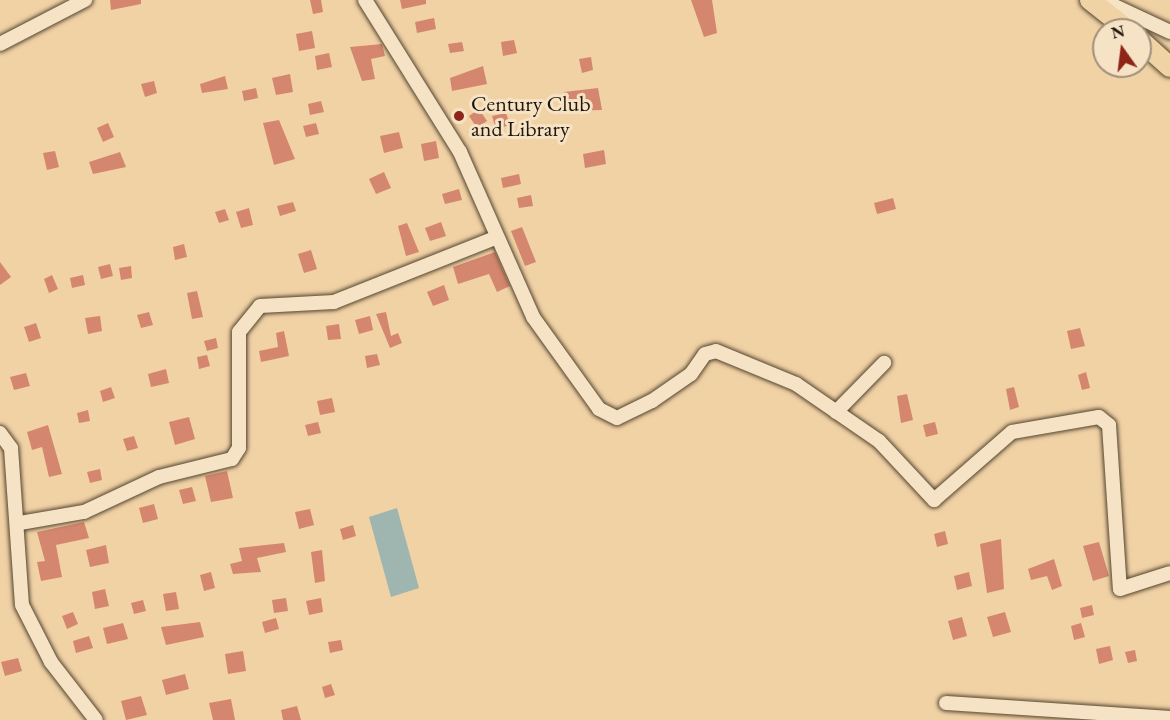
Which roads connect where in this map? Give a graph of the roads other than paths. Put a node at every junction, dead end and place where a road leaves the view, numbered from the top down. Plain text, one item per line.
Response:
1 (85, 0) edge
2 (365, 0) edge
3 (1090, 0) edge
4 (1102, 0) edge
5 (1113, 18) edge
6 (1170, 32) edge
7 (0, 44) edge
8 (1152, 51) edge
9 (1170, 67) edge
10 (495, 238) junction
11 (884, 363) dead end
12 (836, 412) junction
13 (0, 433) edge
14 (20, 524) junction
15 (1170, 573) edge
16 (946, 703) dead end
17 (1170, 718) edge
18 (96, 720) edge

1 - 7 street
2 - 10 street
3 - 5 highway
4 - 6 street
8 - 9 highway
10 - 12 street
10 - 14 street
11 - 12 street
12 - 15 street
13 - 14 street
14 - 18 street
16 - 17 street

